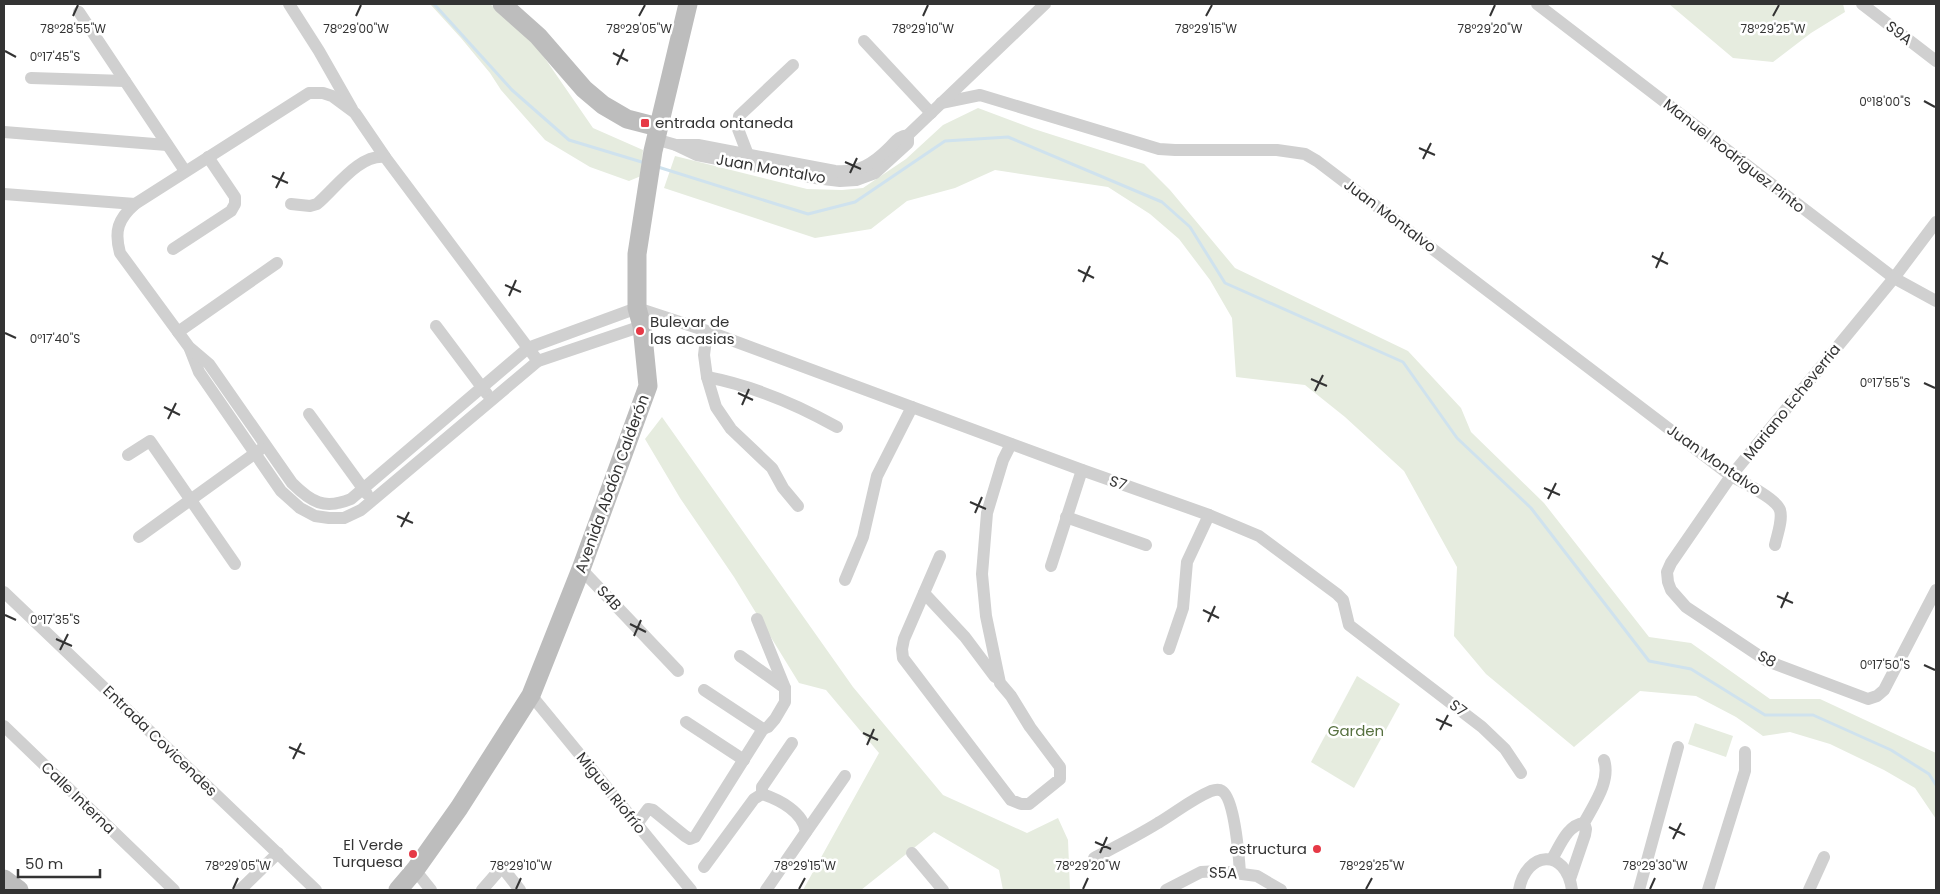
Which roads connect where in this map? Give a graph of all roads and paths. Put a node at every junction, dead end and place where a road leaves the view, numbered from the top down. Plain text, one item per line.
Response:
1 (289, 4) edge
2 (502, 4) edge
3 (688, 4) edge
4 (1045, 4) edge
5 (1537, 4) edge
6 (1862, 4) edge
7 (79, 12) dead end
8 (864, 42) dead end
9 (1936, 61) edge
10 (793, 65) dead end
11 (31, 78) dead end
12 (125, 81) junction
13 (941, 103) junction
14 (354, 112) junction
15 (931, 113) junction
16 (4, 132) edge
17 (908, 135) junction
18 (655, 139) junction
19 (167, 145) junction
20 (676, 145) junction
21 (748, 155) junction
22 (208, 157) junction
23 (385, 157) junction
24 (185, 172) junction
25 (4, 194) edge
26 (134, 204) junction
27 (291, 204) dead end
28 (1936, 222) edge
29 (173, 250) dead end
30 (277, 263) dead end
31 (1894, 278) junction
32 (1936, 301) edge
33 (639, 318) junction
34 (436, 326) dead end
35 (707, 331) junction
36 (178, 332) junction
37 (189, 347) junction
38 (528, 348) junction
39 (538, 361) junction
40 (707, 377) junction
41 (482, 388) junction
42 (492, 400) junction
43 (912, 407) junction
44 (309, 414) dead end
45 (245, 417) junction
46 (234, 423) junction
47 (837, 427) dead end
48 (419, 441) junction
49 (1011, 444) junction
50 (266, 447) junction
51 (430, 452) junction
52 (254, 453) junction
53 (128, 455) dead end
54 (1082, 470) junction
55 (1731, 476) junction
56 (363, 489) junction
57 (190, 500) junction
58 (372, 500) junction
59 (798, 506) dead end
60 (1209, 514) junction
61 (1066, 518) junction
62 (139, 537) dead end
63 (1146, 545) dead end
64 (1775, 545) dead end
65 (940, 556) dead end
66 (235, 564) dead end
67 (1051, 566) dead end
68 (581, 569) junction
69 (845, 580) dead end
70 (1671, 590) joint
71 (1936, 590) edge
72 (4, 592) edge
73 (924, 593) junction
74 (757, 619) dead end
75 (988, 628) junction
76 (965, 637) junction
77 (1169, 649) dead end
78 (740, 656) dead end
79 (678, 671) dead end
80 (1000, 683) junction
81 (785, 688) junction
82 (704, 690) dead end
83 (531, 695) junction
84 (686, 722) dead end
85 (4, 726) edge
86 (763, 729) junction
87 (792, 743) dead end
88 (1678, 747) dead end
89 (1745, 752) dead end
90 (744, 760) junction
91 (1604, 760) dead end
92 (1521, 773) dead end
93 (845, 776) dead end
94 (762, 794) junction
95 (1584, 823) junction
96 (637, 824) junction
97 (806, 832) junction
98 (278, 853) junction
99 (912, 853) dead end
100 (1824, 857) dead end
101 (1094, 858) dead end
102 (1552, 860) junction
103 (704, 867) dead end
104 (415, 870) junction
105 (1240, 873) junction
106 (1571, 885) edge
107 (174, 890) edge
108 (240, 890) edge
109 (316, 890) edge
110 (398, 890) edge
111 (431, 890) edge
112 (482, 890) edge
113 (520, 890) edge
114 (691, 890) edge
115 (766, 890) edge
116 (943, 890) edge
117 (1166, 890) edge
118 (1281, 890) edge
119 (1519, 890) edge
120 (1638, 890) edge
121 (1708, 890) edge
122 (1809, 890) edge

1 - 14 street
2 - 18 street
3 - 18 street, Avenida Abdón Calderón
4 - 13 street
5 - 31 street, Manuel Rodríguez Pinto
6 - 9 street, S9A
7 - 12 street
8 - 15 street
10 - 21 street
11 - 12 street
12 - 19 street
13 - 15 street, Juan Montalvo
13 - 55 street, Juan Montalvo
14 - 22 street
14 - 23 street
15 - 17 street, Juan Montalvo
16 - 19 street
17 - 20 street, Juan Montalvo
17 - 21 street, Juan Montalvo
18 - 20 street, Juan Montalvo
18 - 33 street, Avenida Abdón Calderón
19 - 24 street
20 - 21 street, Juan Montalvo
22 - 24 street
22 - 29 street
23 - 27 street
23 - 38 street
24 - 26 street
25 - 26 street
26 - 36 street
28 - 31 street, Mariano Echeverria
30 - 36 street
31 - 32 street, Manuel Rodríguez Pinto
31 - 55 street, Mariano Echeverria
33 - 35 street, S7
33 - 38 street
33 - 39 street
33 - 68 street, Avenida Abdón Calderón
34 - 41 street
35 - 40 street
35 - 43 street, S7
36 - 37 street
37 - 45 street
37 - 46 street
38 - 39 street
38 - 41 street
39 - 42 street
40 - 47 street
40 - 59 street
41 - 42 street
41 - 48 street
42 - 51 street
43 - 49 street, S7
43 - 69 street
44 - 56 street
45 - 46 street
45 - 50 street
46 - 52 street
48 - 51 street
48 - 56 street
49 - 54 street, S7
49 - 75 street
50 - 52 street
50 - 56 street
51 - 58 street
52 - 57 street
52 - 58 street
53 - 57 street
54 - 60 street, S7
54 - 61 street
55 - 64 street, Juan Montalvo
55 - 70 street, Mariano Echeverria
56 - 58 street
57 - 62 street
57 - 66 street
60 - 77 street
60 - 92 street, S7
61 - 63 street
61 - 67 street
65 - 73 street
68 - 79 street, S4B
68 - 83 street, Avenida Abdón Calderón
70 - 71 street, S8
72 - 98 street, Entrada Covicendes
73 - 76 street
73 - 80 street
74 - 81 street
75 - 76 street
75 - 80 street
76 - 80 street
78 - 81 street
81 - 86 street
82 - 86 street
83 - 96 street, Miguel Riofrío
83 - 104 street, Avenida Abdón Calderón
84 - 90 street
85 - 107 street, Calle Interna
86 - 90 street
87 - 94 street
88 - 120 street
89 - 121 street
90 - 96 street
91 - 95 street
93 - 97 street
94 - 97 street
94 - 103 street
95 - 102 street
95 - 106 street
96 - 114 street, Miguel Riofrío
97 - 115 street
98 - 108 street
98 - 109 street, Entrada Covicendes
99 - 116 street
100 - 122 street
101 - 105 street
102 - 106 street
102 - 119 street
104 - 110 street, Avenida Abdón Calderón
104 - 111 street
105 - 117 street, S5A
105 - 118 street, S5A
112 - 113 street

